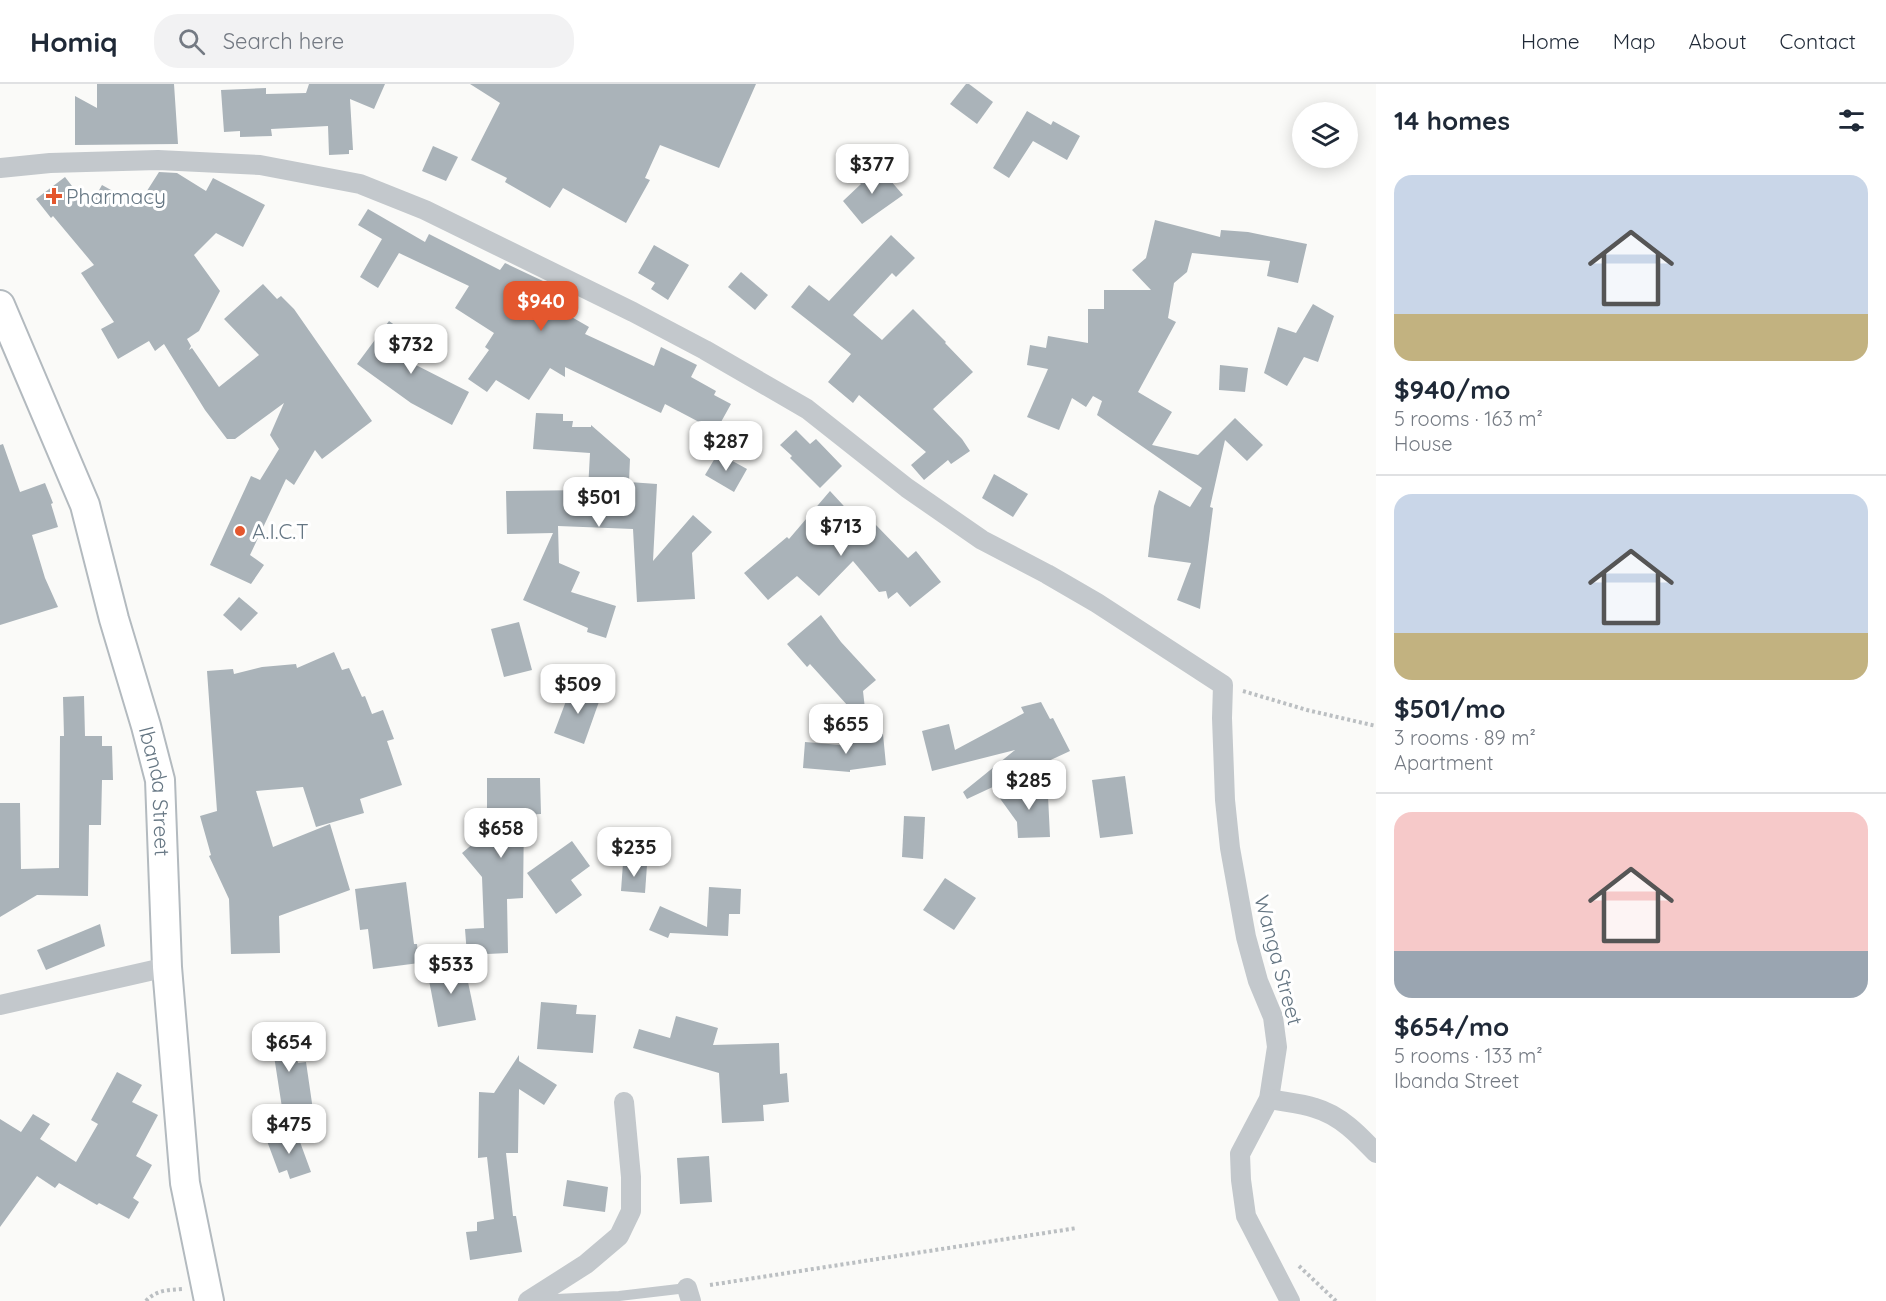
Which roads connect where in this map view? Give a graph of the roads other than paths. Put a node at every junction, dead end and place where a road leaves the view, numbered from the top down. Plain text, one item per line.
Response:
1 (0, 168) edge
2 (0, 305) edge
3 (167, 967) junction
4 (0, 1005) edge
5 (1269, 1099) junction
6 (624, 1102) dead end
7 (1376, 1153) edge
8 (689, 1294) edge
9 (208, 1295) edge
10 (528, 1301) edge
11 (1290, 1301) edge

1 - 5 street, Wanga Street
2 - 3 street, Ibanda Street
3 - 4 street
3 - 9 street, Ibanda Street
5 - 7 street
5 - 11 street, Wanga Street
6 - 10 street
8 - 10 lane

